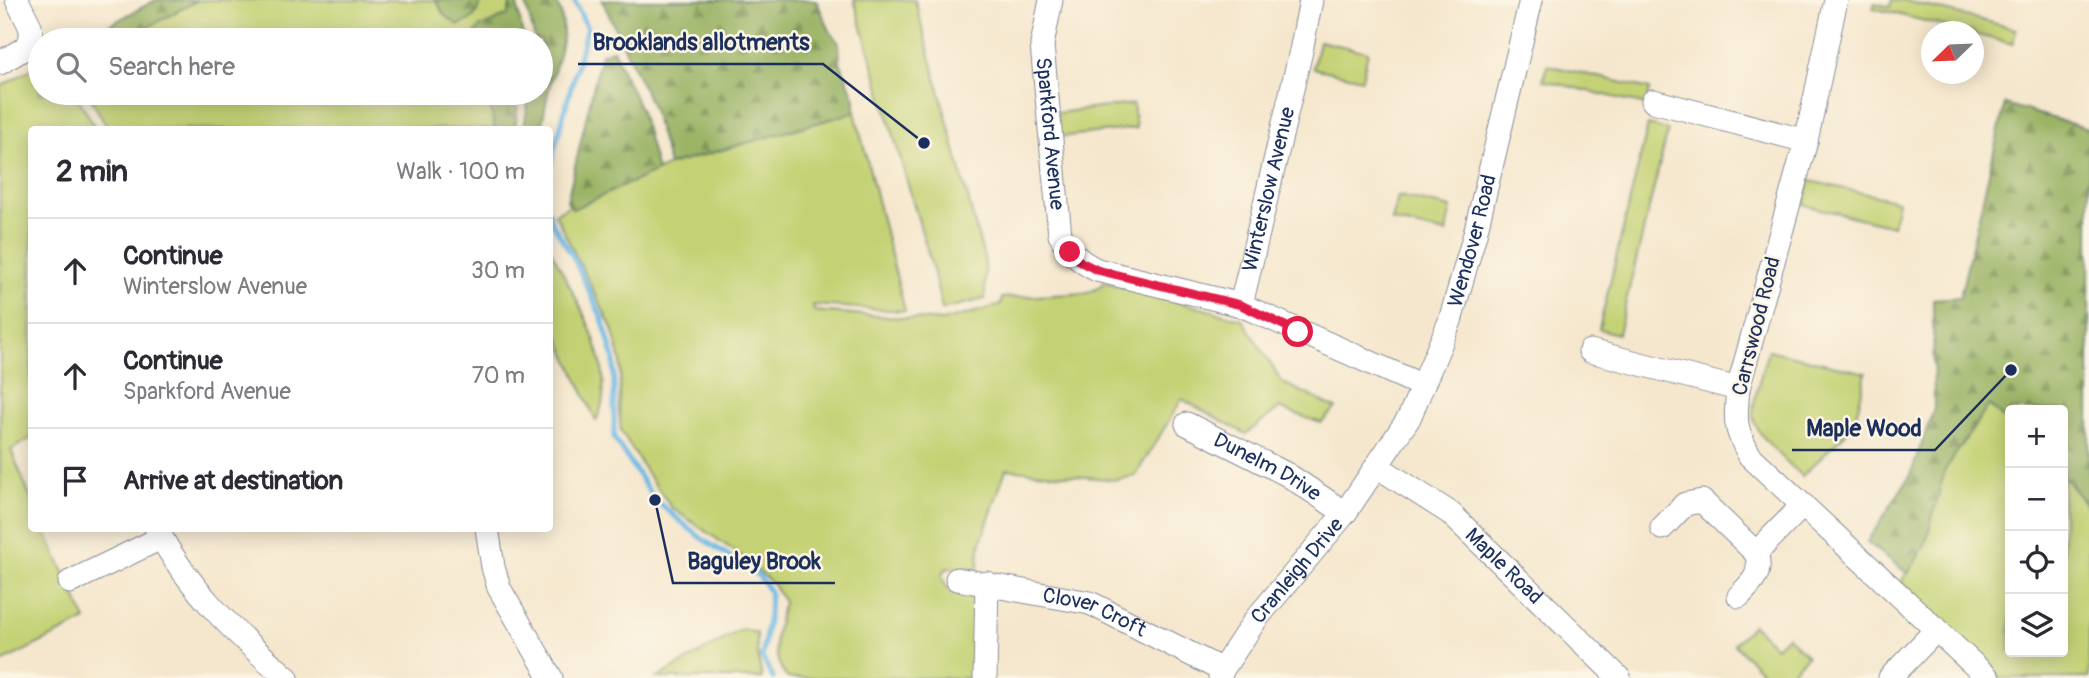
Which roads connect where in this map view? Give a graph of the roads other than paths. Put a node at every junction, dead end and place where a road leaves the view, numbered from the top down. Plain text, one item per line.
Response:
1 (17, 0) edge
2 (1051, 0) edge
3 (1311, 0) edge
4 (1531, 0) edge
5 (1836, 0) edge
6 (30, 28) edge
7 (28, 45) edge
8 (0, 63) edge
9 (1653, 101) dead end
10 (1806, 141) junction
11 (1241, 305) junction
12 (1590, 351) dead end
13 (1423, 386) junction
14 (1738, 389) junction
15 (1187, 424) dead end
16 (1378, 467) junction
17 (1803, 505) junction
18 (1345, 513) junction
19 (1662, 528) dead end
20 (488, 532) edge
21 (159, 533) edge
22 (1756, 553) junction
23 (957, 579) dead end
24 (70, 582) dead end
25 (987, 583) junction
26 (1739, 596) dead end
27 (1937, 629) junction
28 (1221, 674) edge
29 (287, 678) edge
30 (551, 678) edge
31 (985, 678) edge
32 (1619, 678) edge
33 (1891, 678) edge
34 (1988, 678) edge

1 - 6 street
2 - 11 street, Sparkford Avenue
3 - 11 street, Winterslow Avenue
4 - 13 street, Wendover Road
5 - 10 street, Carrswood Road
7 - 8 street
9 - 10 street
10 - 14 street, Carrswood Road
11 - 13 street
12 - 14 street
13 - 16 street, Wendover Road
14 - 17 street, Carrswood Road
15 - 18 street, Dunelm Drive
16 - 18 street, Cranleigh Drive
16 - 32 street, Maple Road
17 - 22 street
17 - 27 street, Carrswood Road
18 - 28 street, Cranleigh Drive
19 - 22 street
20 - 30 street
21 - 24 street
21 - 29 street
22 - 26 street
23 - 25 street, Clover Croft
25 - 28 street, Clover Croft
25 - 31 street
27 - 33 street
27 - 34 street, Carrswood Road

